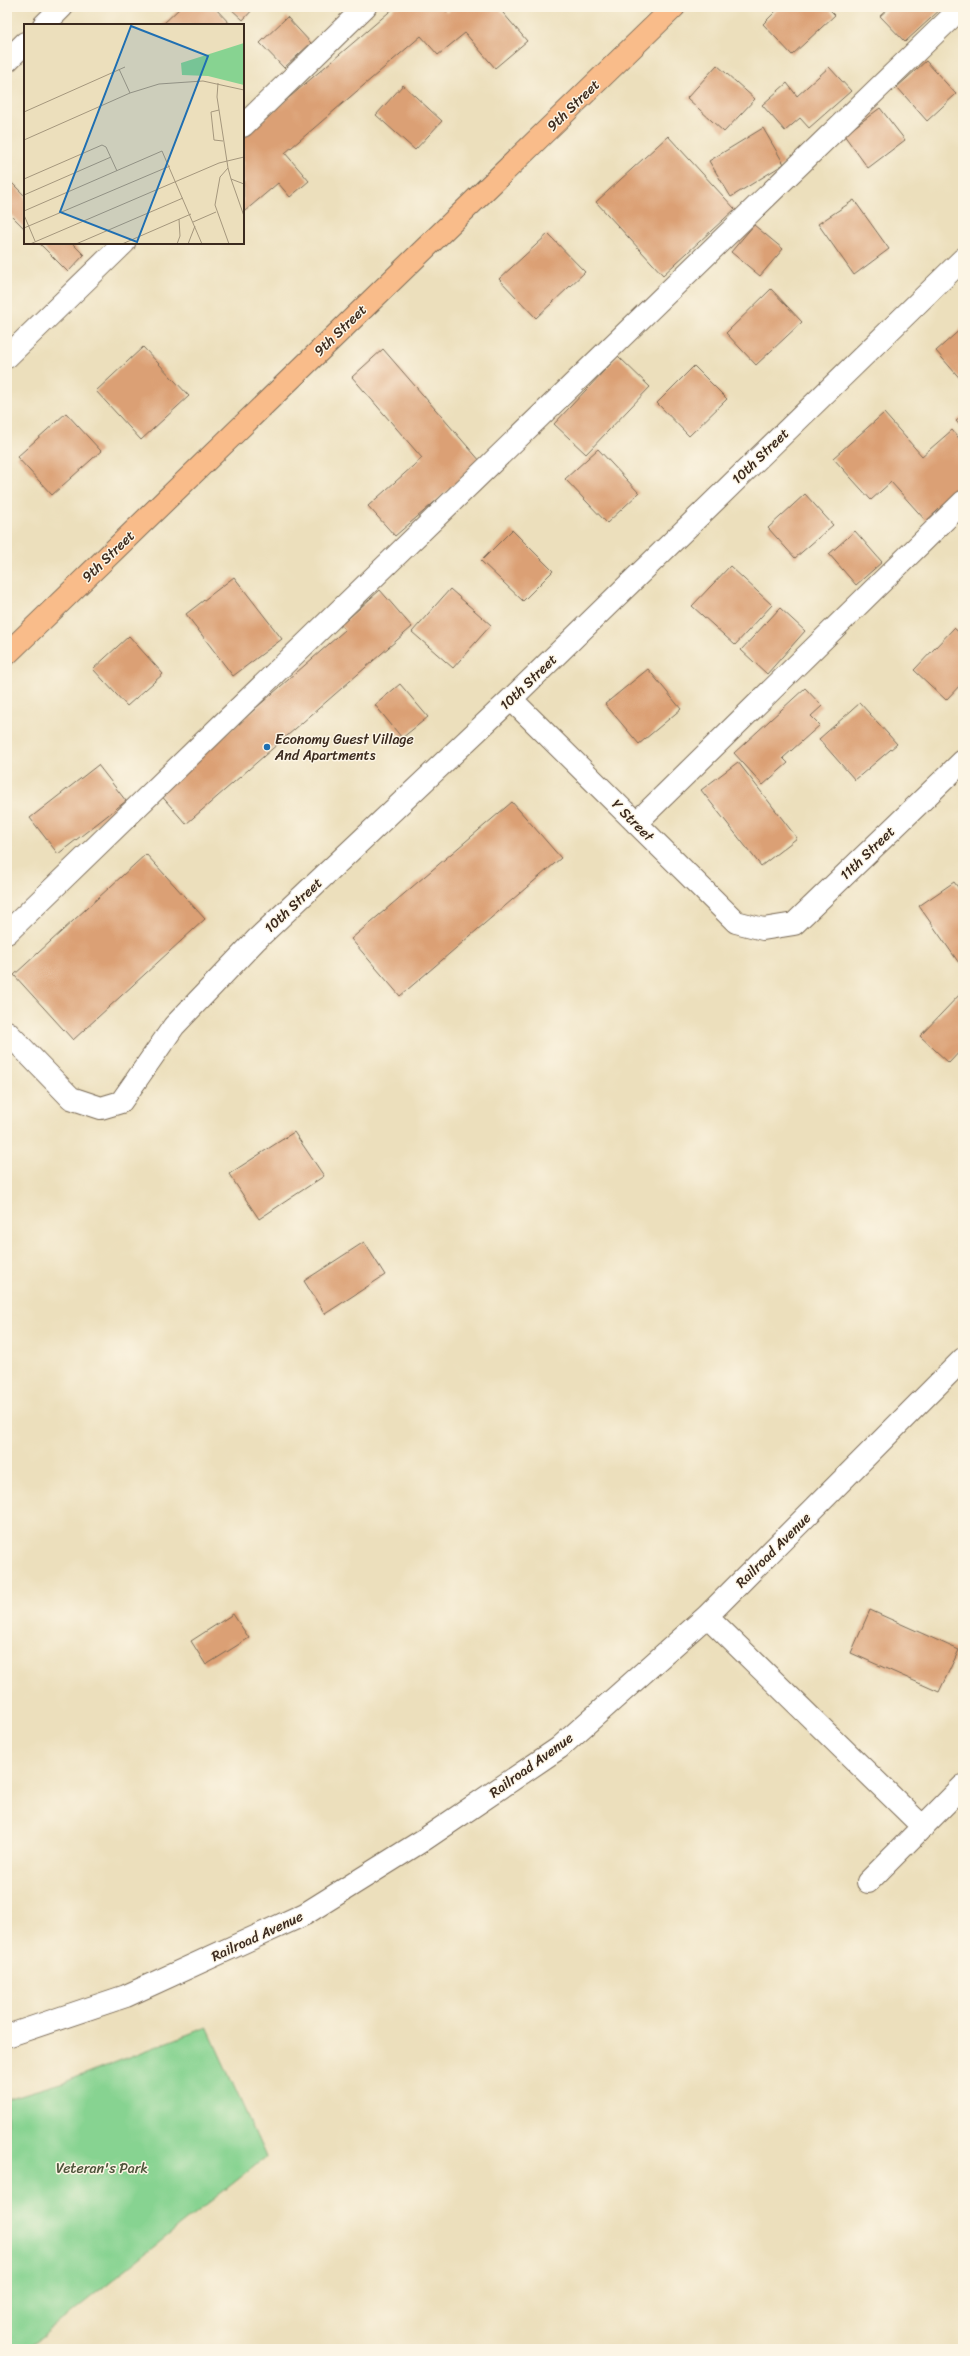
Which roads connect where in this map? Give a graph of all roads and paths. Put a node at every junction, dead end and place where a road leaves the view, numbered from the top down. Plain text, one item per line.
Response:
1 (62, 7) edge
2 (365, 7) edge
3 (674, 7) edge
4 (962, 7) edge
5 (45, 24) edge
6 (24, 44) edge
7 (7, 61) edge
8 (244, 125) edge
9 (123, 244) edge
10 (963, 258) edge
11 (7, 357) edge
12 (963, 502) edge
13 (7, 654) edge
14 (511, 699) junction
15 (963, 761) edge
16 (636, 823) junction
17 (763, 929) joint
18 (7, 933) edge
19 (7, 1032) edge
20 (963, 1359) edge
21 (707, 1616) junction
22 (963, 1786) edge
23 (923, 1827) junction
24 (868, 1882) dead end
25 (7, 2036) edge

1 - 5 street
2 - 8 street
3 - 13 main road, 9th Street
4 - 18 street
6 - 7 street
9 - 11 street
10 - 14 street, 10th Street
12 - 16 street
14 - 16 street, Y Street
14 - 19 street, 10th Street
15 - 17 street, 11th Street
16 - 17 street, Y Street
20 - 21 street, Railroad Avenue
21 - 23 street
21 - 25 street, Railroad Avenue
22 - 23 street
23 - 24 street

